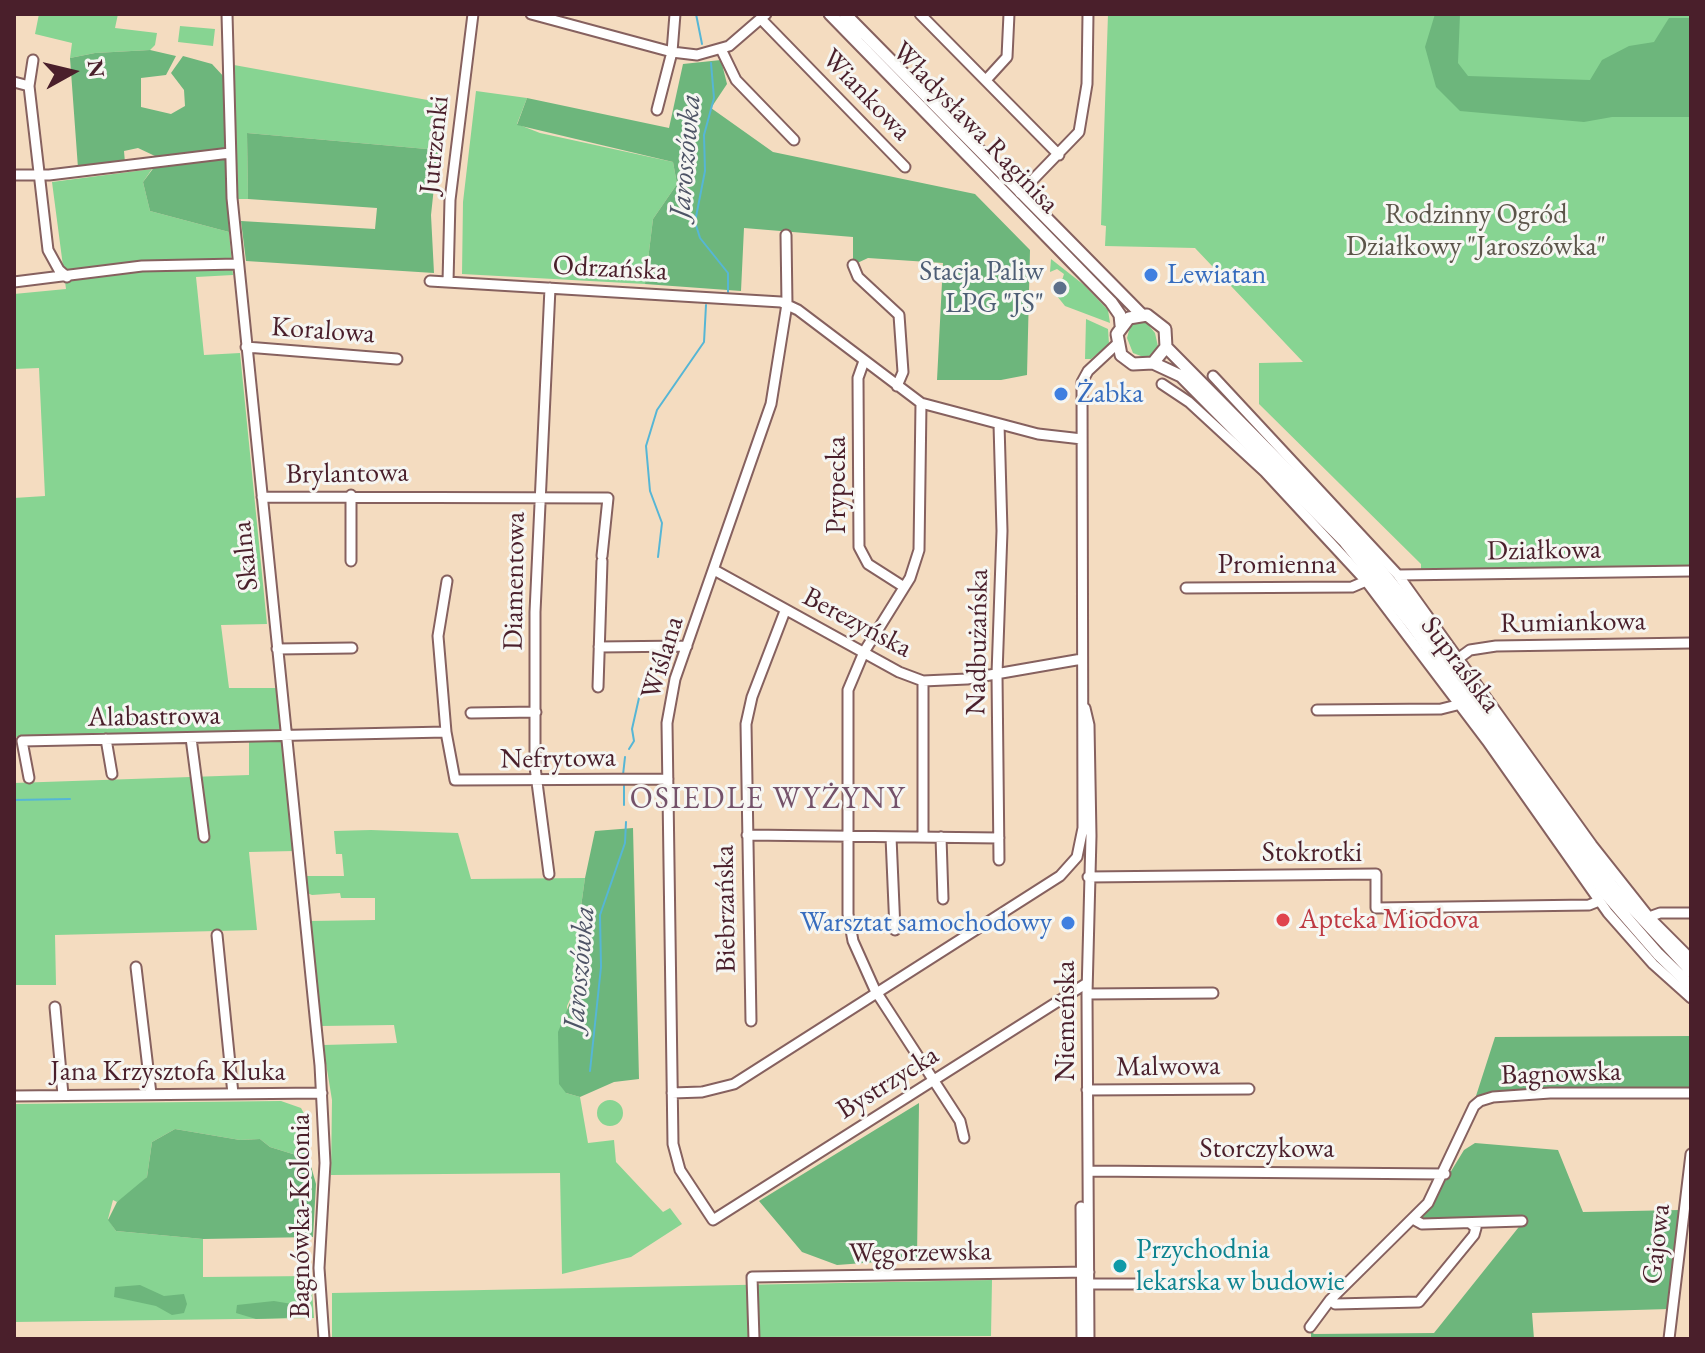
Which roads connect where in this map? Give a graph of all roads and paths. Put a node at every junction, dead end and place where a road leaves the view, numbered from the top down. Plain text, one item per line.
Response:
1 (227, 14) edge
2 (473, 14) edge
3 (531, 14) edge
4 (675, 14) edge
5 (830, 14) edge
6 (845, 14) edge
7 (920, 14) edge
8 (1009, 14) edge
9 (1088, 14) edge
10 (764, 17) edge
11 (721, 49) junction
12 (672, 52) junction
13 (33, 60) dead end
14 (986, 80) junction
15 (14, 82) edge
16 (29, 86) junction
17 (657, 110) dead end
18 (794, 140) dead end
19 (230, 153) junction
20 (1059, 155) junction
21 (905, 167) dead end
22 (40, 173) junction
23 (14, 175) edge
24 (1020, 193) junction
25 (786, 235) dead end
26 (238, 264) junction
27 (853, 265) dead end
28 (67, 277) junction
29 (430, 281) dead end
30 (14, 282) edge
31 (448, 282) junction
32 (550, 288) junction
33 (787, 304) junction
34 (1142, 315) junction
35 (1121, 325) junction
36 (1117, 344) junction
37 (246, 347) junction
38 (1166, 347) junction
39 (397, 359) dead end
40 (1125, 359) junction
41 (864, 361) junction
42 (1153, 363) junction
43 (1090, 370) junction
44 (1213, 376) dead end
45 (1162, 384) dead end
46 (897, 386) junction
47 (921, 403) junction
48 (999, 424) junction
49 (1082, 439) junction
50 (351, 495) junction
51 (538, 495) junction
52 (262, 497) junction
53 (351, 561) dead end
54 (716, 571) junction
55 (1691, 571) edge
56 (1398, 575) junction
57 (447, 581) dead end
58 (1366, 581) junction
59 (904, 587) junction
60 (1186, 588) dead end
61 (785, 611) junction
62 (1691, 643) edge
63 (687, 646) junction
64 (599, 647) junction
65 (352, 648) dead end
66 (277, 649) junction
67 (864, 652) junction
68 (1459, 658) junction
69 (1082, 659) junction
70 (997, 674) junction
71 (923, 681) junction
72 (598, 687) dead end
73 (1457, 705) junction
74 (1082, 708) junction
75 (1317, 710) dead end
76 (536, 712) junction
77 (471, 713) dead end
78 (446, 732) junction
79 (191, 738) junction
80 (285, 738) junction
81 (106, 739) junction
82 (112, 774) dead end
83 (29, 778) dead end
84 (668, 779) junction
85 (537, 781) junction
86 (747, 835) junction
87 (847, 836) junction
88 (204, 837) dead end
89 (891, 837) junction
90 (923, 837) junction
91 (941, 837) junction
92 (999, 838) junction
93 (999, 860) dead end
94 (549, 874) dead end
95 (1088, 877) junction
96 (943, 899) dead end
97 (1599, 901) junction
98 (1691, 913) edge
99 (1649, 917) junction
100 (895, 930) dead end
101 (217, 935) dead end
102 (1691, 959) edge
103 (136, 967) dead end
104 (1691, 971) edge
105 (1087, 983) junction
106 (1691, 986) edge
107 (1213, 993) dead end
108 (877, 994) junction
109 (1087, 994) junction
110 (1691, 998) edge
111 (55, 1007) dead end
112 (751, 1021) dead end
113 (932, 1081) junction
114 (1249, 1089) dead end
115 (1087, 1090) junction
116 (322, 1093) junction
117 (672, 1093) junction
118 (1691, 1093) edge
119 (151, 1094) junction
120 (233, 1094) junction
121 (63, 1095) junction
122 (14, 1096) edge
123 (964, 1138) dead end
124 (1691, 1154) edge
125 (1088, 1171) junction
126 (1445, 1174) junction
127 (1689, 1180) edge
128 (1081, 1207) dead end
129 (1413, 1219) junction
130 (713, 1220) joint
131 (1522, 1221) dead end
132 (1470, 1223) junction
133 (1686, 1234) edge
134 (1085, 1272) junction
135 (1089, 1284) junction
136 (1195, 1284) dead end
137 (1330, 1300) junction
138 (1310, 1327) dead end
139 (324, 1339) edge
140 (754, 1339) edge
141 (1082, 1339) edge
142 (1089, 1339) edge
143 (1669, 1339) edge

1 - 19 street, Skalna
2 - 31 street, Jutrzenki
3 - 12 street
4 - 12 street
5 - 35 main road, Władysława Raginisa
6 - 24 main road, Władysława Raginisa
7 - 14 street
8 - 14 street
9 - 20 street
10 - 11 street
10 - 21 street, Wiankowa
11 - 12 street
11 - 18 street
12 - 17 street
13 - 16 street
14 - 20 street
15 - 16 street
16 - 22 street
19 - 22 street
19 - 26 street, Skalna
20 - 24 street
22 - 23 street
22 - 28 street
24 - 34 main road, Władysława Raginisa
25 - 33 street
26 - 28 street
26 - 37 street, Skalna
27 - 46 street
28 - 30 street
29 - 31 street, Odrzańska
31 - 32 street, Odrzańska
32 - 33 street, Odrzańska
32 - 51 street, Diamentowa
33 - 41 street
33 - 54 street, Wiślana
34 - 35 main road
34 - 38 main road
35 - 36 main road
36 - 40 main road
36 - 43 street
37 - 39 street, Koralowa
37 - 52 street, Skalna
38 - 42 main road
38 - 104 main road
40 - 42 main road
40 - 43 street
41 - 46 street
41 - 59 street, Prypecka
42 - 106 main road
43 - 49 street, Niemeńska
44 - 56 street, Supraślska
45 - 58 street, Supraślska
46 - 47 street
47 - 48 street
47 - 59 street
48 - 49 street
48 - 70 street, Nadbużańska
49 - 69 street, Niemeńska
50 - 51 street, Brylantowa
50 - 52 street, Brylantowa
50 - 53 street
51 - 64 street, Brylantowa
51 - 76 street, Diamentowa
52 - 66 street, Skalna
54 - 61 street, Berezyńska
54 - 63 street, Wiślana
55 - 56 street, Działkowa
56 - 68 street, Supraślska
57 - 78 street
58 - 60 street, Promienna
58 - 73 street, Supraślska
59 - 67 street
61 - 67 street, Berezyńska
61 - 86 street, Biebrzańska
62 - 68 street, Rumiankowa
63 - 64 street
63 - 84 street, Wiślana
64 - 72 street
65 - 66 street
66 - 80 street, Skalna
67 - 71 street, Berezyńska
67 - 87 street
68 - 99 street, Supraślska
69 - 70 street, Berezyńska
69 - 74 street, Niemeńska
70 - 71 street, Berezyńska
70 - 92 street, Nadbużańska
71 - 90 street
73 - 75 street
73 - 97 street, Supraślska
74 - 95 street, Niemeńska
74 - 108 street, Niemeńska
76 - 77 street
76 - 85 street, Diamentowa
78 - 80 street, Alabastrowa
78 - 85 street, Nefrytowa
79 - 80 street, Alabastrowa
79 - 81 street, Alabastrowa
79 - 88 street
80 - 116 street, Skalna
81 - 82 street
81 - 83 street, Alabastrowa
84 - 85 street, Nefrytowa
84 - 117 street, Wiślana
85 - 94 street, Diamentowa
86 - 87 street
86 - 112 street, Biebrzańska
87 - 89 street
87 - 108 street
89 - 90 street
89 - 100 street
90 - 91 street
91 - 92 street
91 - 96 street
92 - 93 street, Nadbużańska
95 - 97 street, Stokrotki
95 - 105 street, Niemeńska
97 - 110 street, Supraślska
98 - 99 street
99 - 102 street, Supraślska
101 - 120 street
103 - 119 street
105 - 109 street, Niemeńska
105 - 113 street, Bystrzycka
107 - 109 street
108 - 113 street
108 - 117 street, Niemeńska
109 - 115 street, Niemeńska
111 - 121 street
113 - 123 street
113 - 130 street, Bystrzycka
114 - 115 street, Malwowa
115 - 125 street, Niemeńska
116 - 120 street, Jana Krzysztofa Kluka
116 - 139 street, Bagnówka-Kolonia
117 - 130 street, Wiślana
118 - 126 street, Bagnowska
119 - 120 street, Jana Krzysztofa Kluka
119 - 121 street, Jana Krzysztofa Kluka
121 - 122 street, Jana Krzysztofa Kluka
124 - 127 street, Gajowa
125 - 126 street, Storczykowa
125 - 134 street, Niemeńska
126 - 129 street, Bagnowska
127 - 133 street, Gajowa
128 - 134 street
129 - 132 street
129 - 137 street, Bagnowska
131 - 132 street
132 - 137 street
133 - 143 street, Gajowa
134 - 135 street, Niemeńska
134 - 140 street, Węgorzewska
134 - 141 street
135 - 136 street
135 - 142 street, Niemeńska
137 - 138 street, Bagnowska

